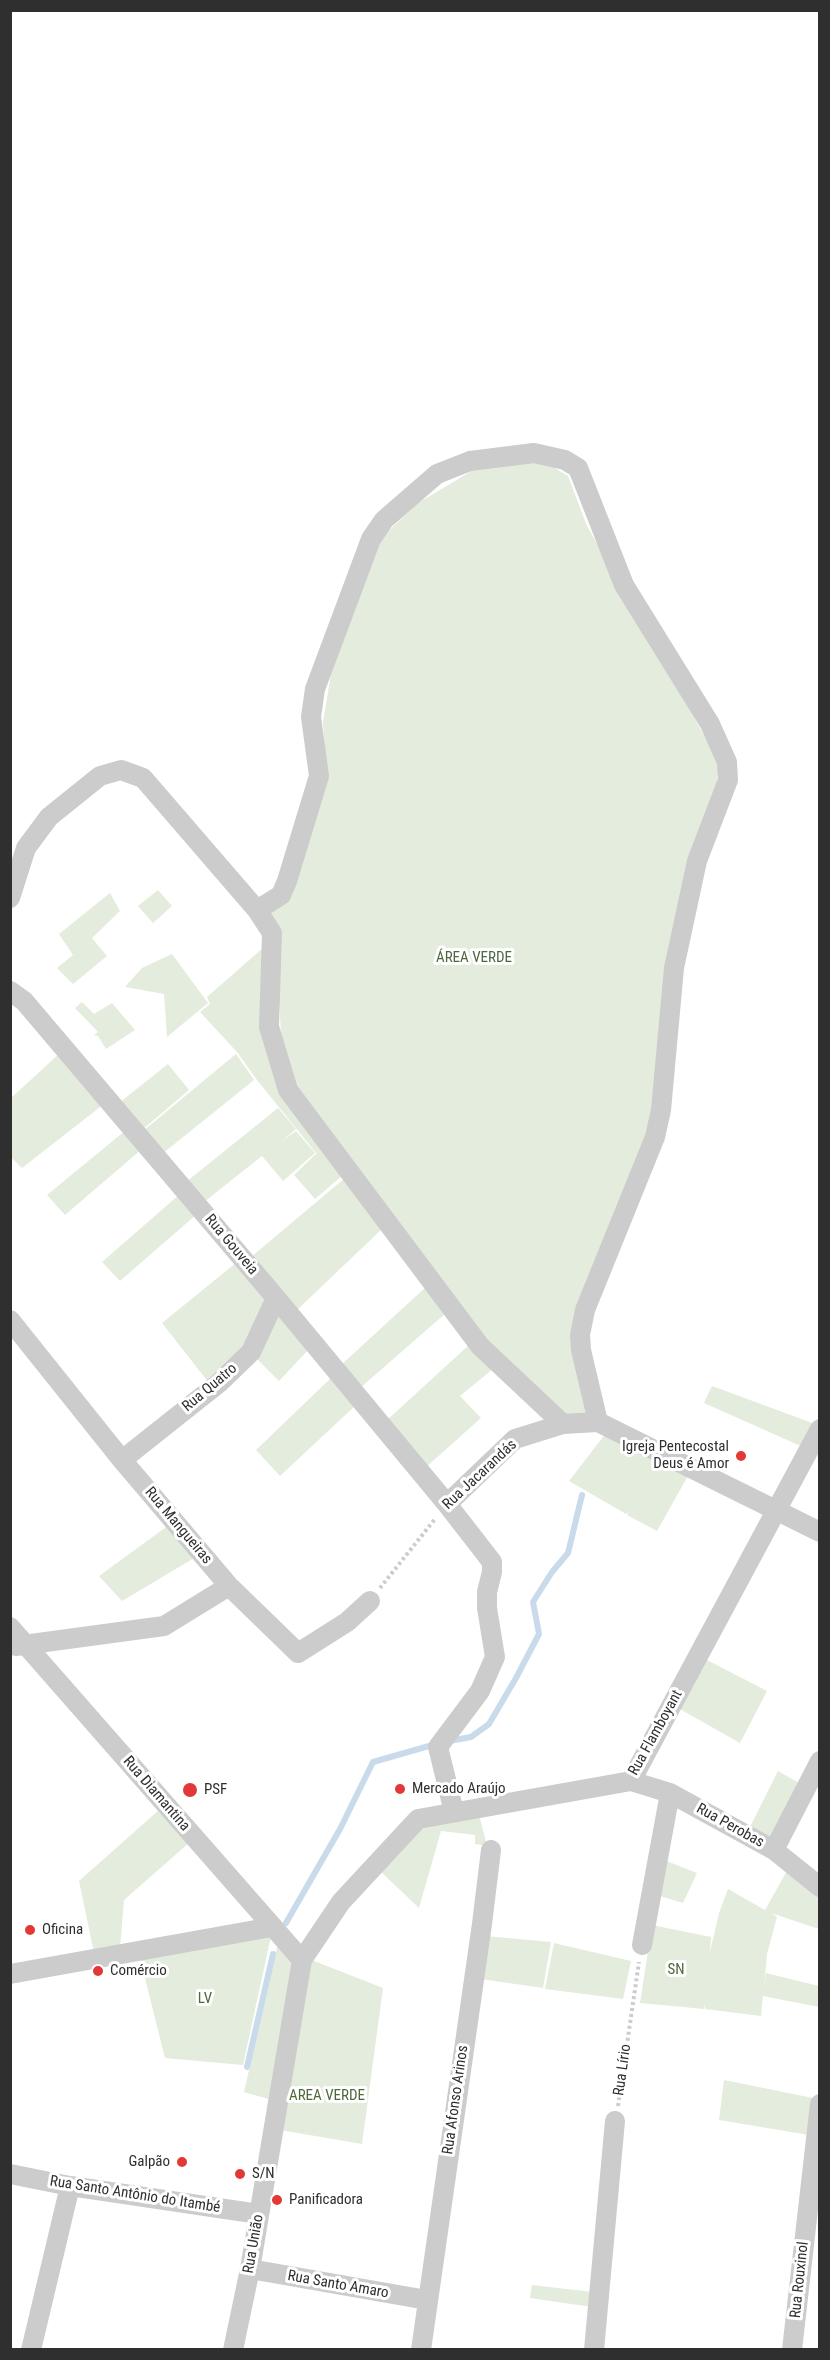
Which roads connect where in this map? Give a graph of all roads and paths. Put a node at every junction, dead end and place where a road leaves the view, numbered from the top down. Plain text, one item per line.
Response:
1 (10, 898) edge
2 (257, 910) junction
3 (10, 991) edge
4 (276, 1298) junction
5 (10, 1320) edge
6 (598, 1422) junction
7 (563, 1424) junction
8 (819, 1429) edge
9 (122, 1460) junction
10 (447, 1504) junction
11 (776, 1510) junction
12 (819, 1532) edge
13 (229, 1586) junction
14 (370, 1601) joint
15 (10, 1627) edge
16 (18, 1646) edge
17 (819, 1761) edge
18 (631, 1781) junction
19 (670, 1793) junction
20 (454, 1812) junction
21 (491, 1850) dead end
22 (774, 1850) junction
23 (819, 1887) edge
24 (272, 1928) junction
25 (642, 1945) joint
26 (302, 1960) junction
27 (11, 1974) edge
28 (819, 2104) edge
29 (615, 2121) joint
30 (817, 2161) edge
31 (10, 2174) edge
32 (70, 2186) junction
33 (259, 2214) junction
34 (250, 2269) junction
35 (427, 2300) junction
36 (31, 2349) edge
37 (232, 2349) edge
38 (421, 2349) edge
39 (594, 2349) edge
40 (792, 2349) edge

1 - 2 street
2 - 6 street
2 - 7 street
3 - 4 street, Rua Gouveia
4 - 9 street, Rua Quatro
4 - 10 street, Rua Gouveia
5 - 9 street, Rua Mangueiras
6 - 7 street, Rua Jacarandás
6 - 11 street, Rua Jacarandás
7 - 10 street, Rua Jacarandás
8 - 11 street, Rua Flamboyant
9 - 13 street, Rua Mangueiras
10 - 14 path, Rua Jacarandás
10 - 20 street, Rua Gouveia
11 - 12 street, Rua Jacarandás
11 - 18 street, Rua Flamboyant
13 - 14 street, Rua Mangueiras
13 - 16 street
15 - 16 street, Rua Diamantina
16 - 24 street, Rua Diamantina
17 - 22 street
18 - 19 street, Rua Perobas
18 - 20 street, Rua Flamboyant
19 - 22 street, Rua Perobas
19 - 25 street
20 - 26 street, Rua Flamboyant
21 - 35 street, Rua Afonso Arinos
22 - 23 street, Rua Perobas
24 - 26 street, Rua Diamantina
24 - 27 street
25 - 29 path, Rua Lírio
26 - 33 street, Rua União
28 - 30 street, Rua Rouxinol
29 - 39 street
30 - 40 street, Rua Rouxinol
31 - 32 street, Rua Santo Antônio do Itambé
32 - 33 street, Rua Santo Antônio do Itambé
32 - 36 street
33 - 34 street, Rua União
34 - 35 street, Rua Santo Amaro
34 - 37 street, Rua União
35 - 38 street, Rua Afonso Arinos

